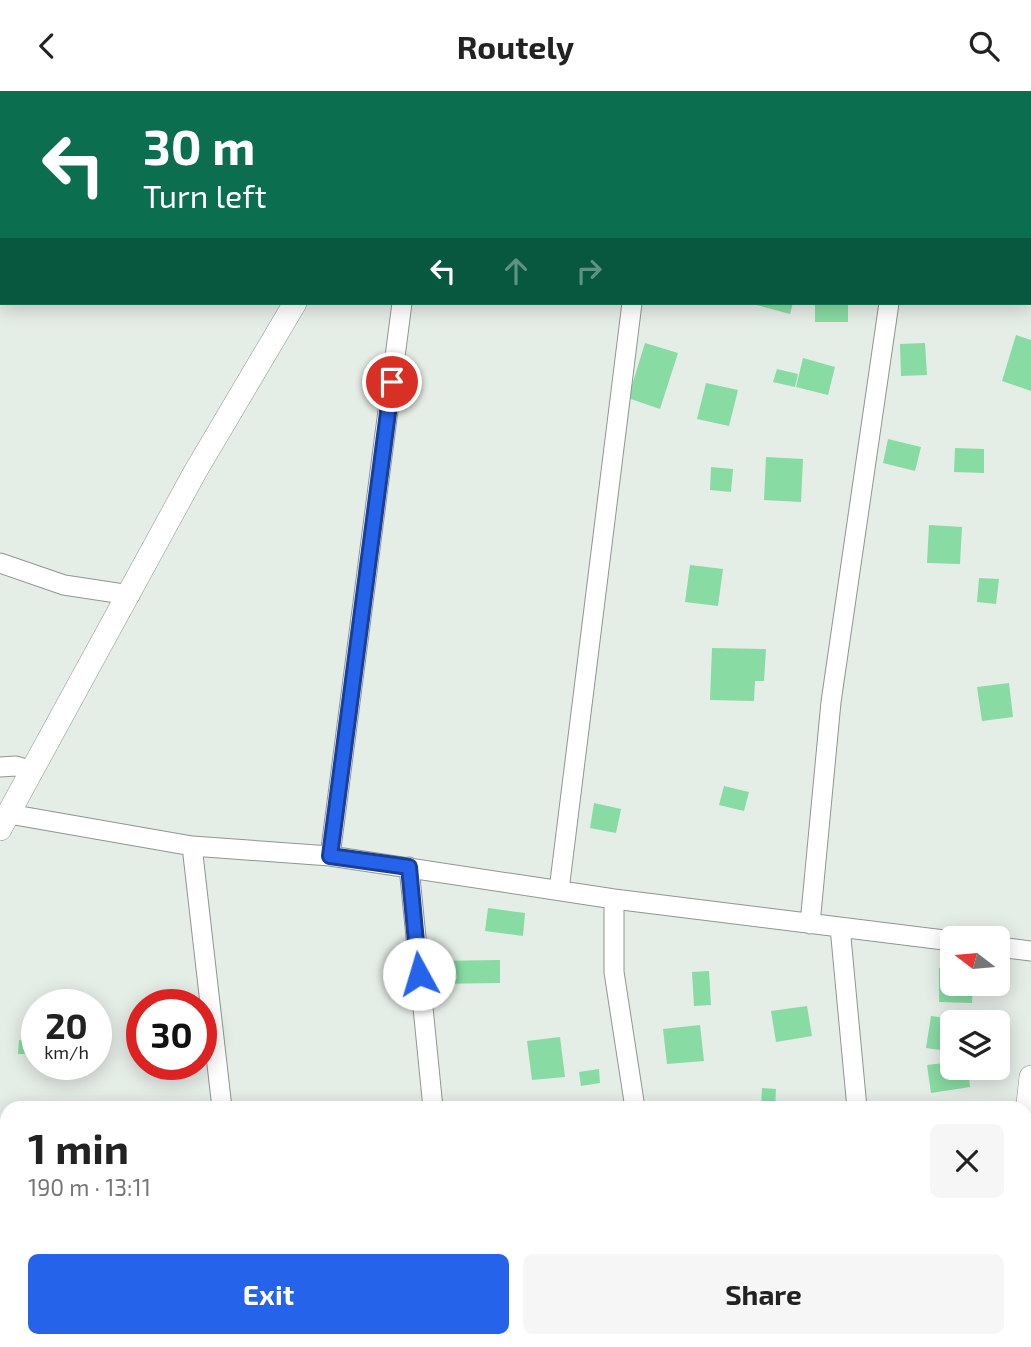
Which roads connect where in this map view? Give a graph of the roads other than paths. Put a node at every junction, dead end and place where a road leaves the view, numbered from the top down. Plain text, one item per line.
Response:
1 (294, 305) edge
2 (402, 305) edge
3 (632, 305) edge
4 (889, 305) edge
5 (0, 563) edge
6 (130, 595) junction
7 (0, 767) edge
8 (33, 771) junction
9 (5, 822) edge
10 (192, 846) junction
11 (330, 856) junction
12 (409, 867) junction
13 (559, 890) junction
14 (614, 899) junction
15 (810, 924) junction
16 (840, 927) junction
17 (940, 940) edge
18 (1010, 948) edge
19 (1031, 951) edge
20 (1031, 1077) edge
21 (221, 1101) edge
22 (432, 1101) edge
23 (634, 1101) edge
24 (857, 1101) edge
25 (1028, 1101) edge

1 - 6 street
2 - 11 street
3 - 13 street
4 - 15 street
5 - 6 street
6 - 8 street
7 - 8 street
8 - 9 street
9 - 10 street
10 - 11 street
10 - 21 street
11 - 12 street
12 - 13 street
12 - 22 street
13 - 14 street
14 - 15 street
14 - 23 street
15 - 16 street
16 - 17 street
16 - 24 street
18 - 19 street
20 - 25 street

